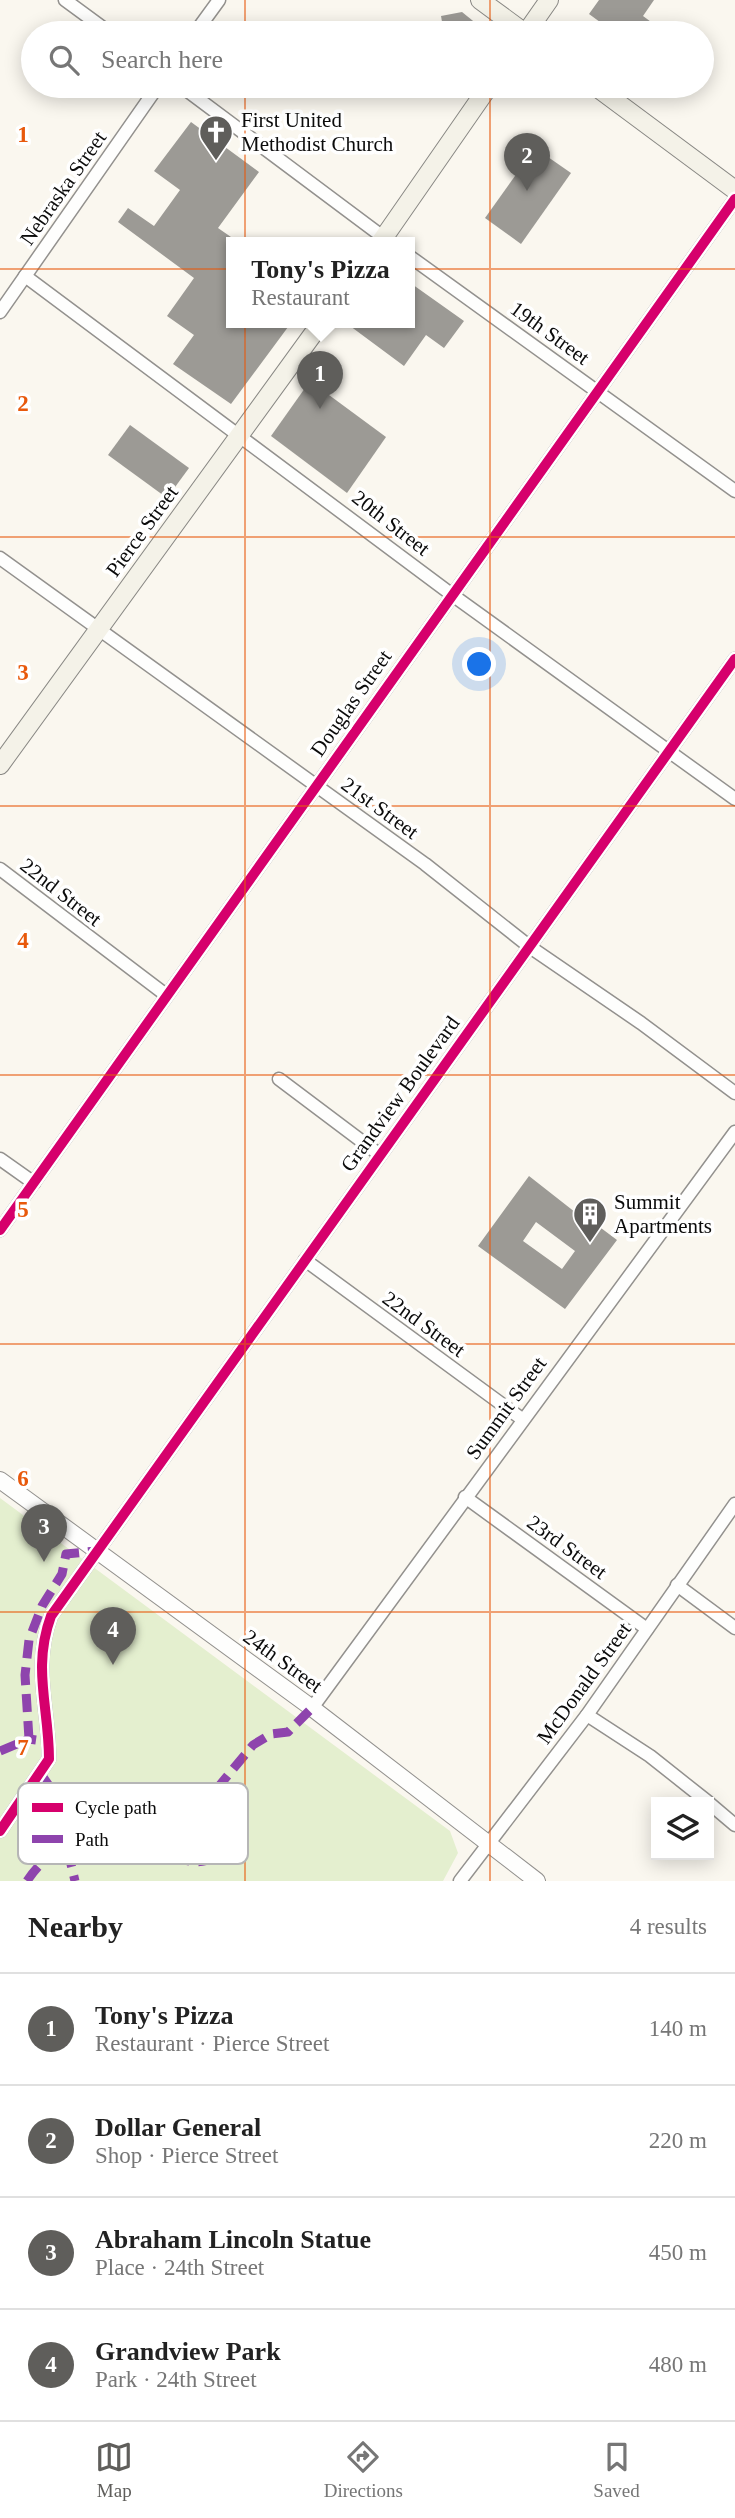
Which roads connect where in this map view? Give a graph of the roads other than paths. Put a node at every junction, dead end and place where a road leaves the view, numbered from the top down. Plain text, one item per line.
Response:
1 (65, 0) edge
2 (219, 0) edge
3 (480, 0) edge
4 (549, 0) edge
5 (94, 21) edge
6 (204, 21) edge
7 (509, 21) edge
8 (534, 21) edge
9 (150, 98) edge
10 (197, 98) edge
11 (481, 98) edge
12 (610, 98) edge
13 (735, 190) edge
14 (735, 198) edge
15 (380, 237) edge
16 (388, 237) edge
17 (415, 260) edge
18 (25, 276) junction
19 (0, 312) edge
20 (317, 328) edge
21 (598, 393) junction
22 (240, 435) junction
23 (735, 491) edge
24 (0, 558) edge
25 (451, 594) junction
26 (97, 631) junction
27 (735, 659) edge
28 (670, 750) junction
29 (0, 765) edge
30 (316, 786) junction
31 (735, 799) edge
32 (0, 869) edge
33 (530, 947) junction
34 (166, 995) junction
35 (279, 1079) dead end
36 (735, 1093) edge
37 (735, 1132) edge
38 (380, 1155) junction
39 (0, 1159) edge
40 (34, 1183) junction
41 (0, 1230) edge
42 (304, 1260) junction
43 (522, 1419) junction
44 (0, 1480) edge
45 (465, 1497) junction
46 (735, 1504) edge
47 (96, 1551) junction
48 (677, 1585) junction
49 (735, 1628) edge
50 (647, 1629) junction
51 (312, 1708) junction
52 (587, 1715) junction
53 (33, 1783) edge
54 (701, 1797) edge
55 (18, 1805) edge
56 (714, 1808) edge
57 (735, 1825) edge
58 (0, 1831) edge
59 (489, 1843) junction
60 (460, 1881) edge
61 (537, 1881) edge

1 - 5 street
2 - 6 street
3 - 7 main road
4 - 8 main road
9 - 18 street, Nebraska Street
10 - 15 street
11 - 16 main road
12 - 13 main road
14 - 21 street, Douglas Street
17 - 21 street, 19th Street
18 - 19 street, Nebraska Street
18 - 22 street, 20th Street
20 - 22 main road, Pierce Street
21 - 23 street, 19th Street
21 - 25 street, Douglas Street
22 - 25 street, 20th Street
22 - 26 main road, Pierce Street
24 - 26 street, 21st Street
25 - 28 street, 20th Street
25 - 30 street, Douglas Street
26 - 29 main road, Pierce Street
26 - 30 street, 21st Street
27 - 28 street, Grandview Boulevard
28 - 31 street, 20th Street
28 - 33 street, Grandview Boulevard
30 - 33 street, 21st Street
30 - 34 street, Douglas Street
32 - 34 street, 22nd Street
33 - 36 street, 21st Street
33 - 38 street, Grandview Boulevard
34 - 40 street, Douglas Street
35 - 38 street
37 - 43 street, Summit Street
38 - 42 street, Grandview Boulevard
39 - 40 street
40 - 41 street, Douglas Street
42 - 43 street, 22nd Street
42 - 47 street, Grandview Boulevard
43 - 45 street, Summit Street
44 - 47 street, 24th Street
45 - 50 street, 23rd Street
45 - 51 street, Summit Street
46 - 48 street, McDonald Street
47 - 51 street, 24th Street
47 - 53 street, Grandview Boulevard
48 - 49 street
48 - 50 street, McDonald Street
50 - 52 street, McDonald Street
51 - 59 street, 24th Street
52 - 54 street
52 - 59 street, McDonald Street
55 - 58 street, Grandview Boulevard
56 - 57 street
59 - 60 street, McDonald Street
59 - 61 street, 24th Street

